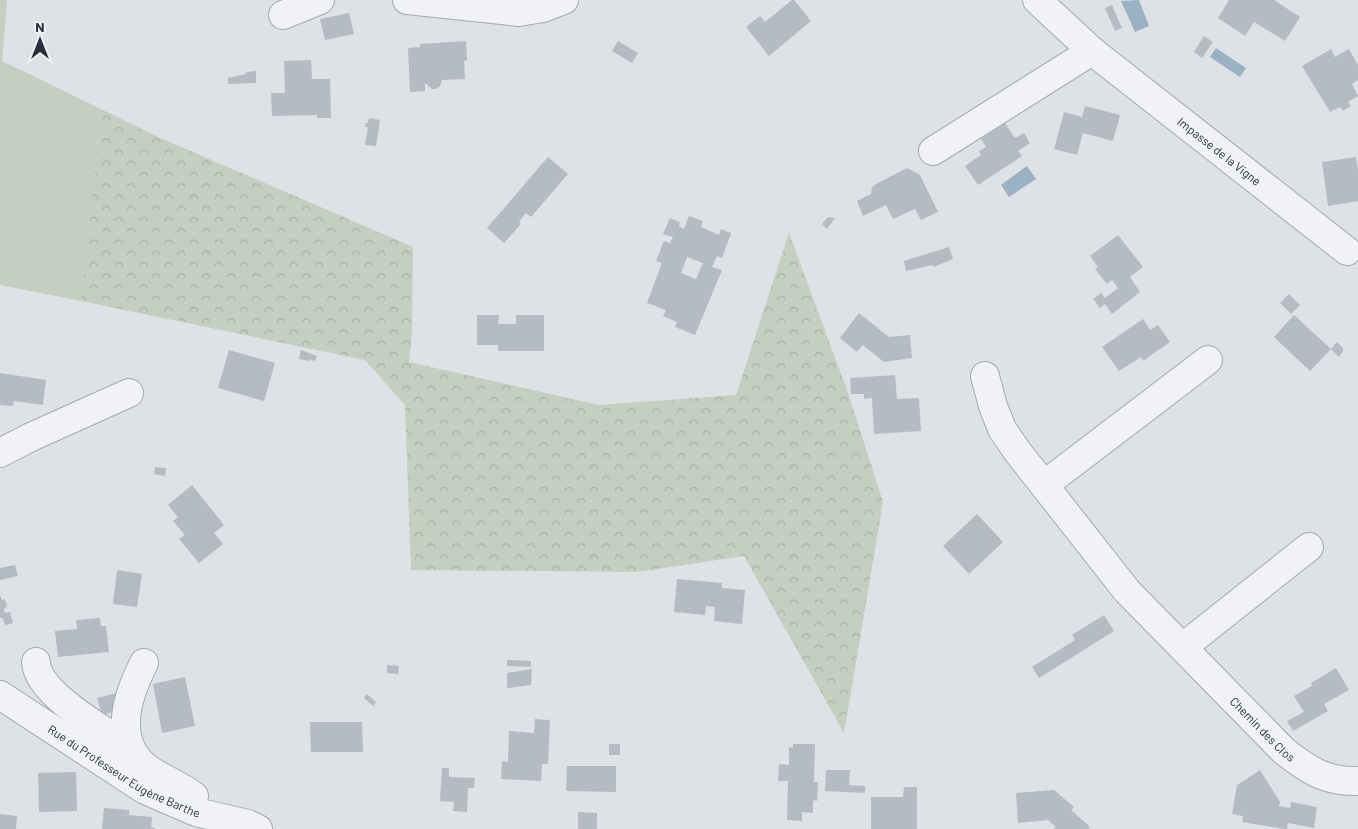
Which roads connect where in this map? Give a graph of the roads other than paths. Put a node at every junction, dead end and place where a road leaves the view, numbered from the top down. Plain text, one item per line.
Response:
1 (320, 0) edge
2 (407, 0) edge
3 (564, 0) edge
4 (1037, 0) edge
5 (283, 15) dead end
6 (1092, 51) junction
7 (933, 151) dead end
8 (1347, 251) dead end
9 (1208, 360) dead end
10 (985, 376) dead end
11 (129, 393) dead end
12 (0, 453) edge
13 (1044, 485) junction
14 (1309, 547) dead end
15 (1183, 647) junction
16 (36, 662) dead end
17 (144, 663) dead end
18 (0, 695) edge
19 (128, 746) junction
20 (1358, 781) edge
21 (223, 818) junction
22 (258, 829) edge

1 - 5 street
2 - 3 street
4 - 6 street, Impasse de la Vigne
6 - 7 street
6 - 8 street, Impasse de la Vigne
9 - 13 street
10 - 13 street, Chemin des Clos
11 - 12 street
13 - 15 street, Chemin des Clos
14 - 15 street
15 - 20 street, Chemin des Clos
16 - 19 street
17 - 19 street
18 - 21 street, Rue du Professeur Eugène Barthe
19 - 21 street
21 - 22 street, Rue du Professeur Eugène Barthe

